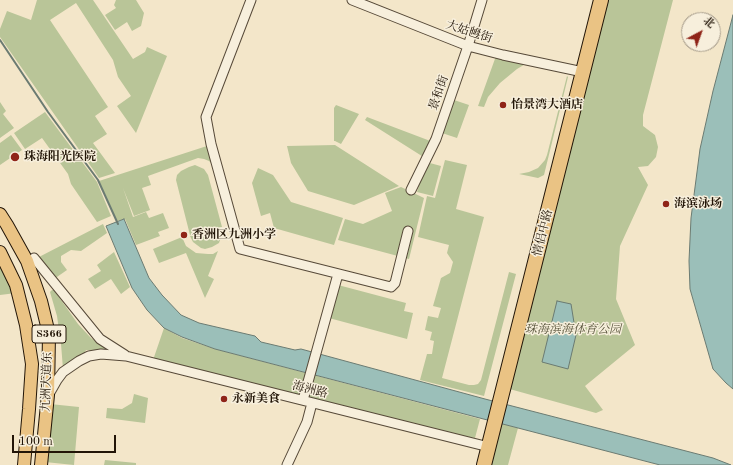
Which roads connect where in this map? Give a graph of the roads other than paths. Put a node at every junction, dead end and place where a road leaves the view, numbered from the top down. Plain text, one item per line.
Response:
1 (251, 0) edge
2 (352, 0) edge
3 (482, 0) edge
4 (593, 0) edge
5 (601, 0) edge
6 (468, 46) junction
7 (579, 72) junction
8 (411, 190) dead end
9 (0, 214) edge
10 (408, 231) dead end
11 (0, 252) edge
12 (34, 258) dead end
13 (338, 274) junction
14 (126, 356) junction
15 (48, 395) junction
16 (303, 400) junction
17 (312, 403) junction
18 (485, 446) junction
19 (24, 465) edge
20 (41, 465) edge
21 (287, 465) edge
22 (478, 465) edge
23 (484, 465) edge

1 - 13 street
2 - 6 street, 大姑乸街
3 - 6 street, 景和街
4 - 7 highway, 情侣中路
5 - 7 highway, 情侣中路
6 - 7 street, 大姑乸街
6 - 8 street, 景和街
7 - 18 highway, 情侣中路
9 - 15 main road, 九洲大道东 / S366
10 - 13 street
11 - 19 main road, 九洲大道东 / S366
12 - 14 street
13 - 16 street
14 - 15 street
14 - 16 street, 海洲路
15 - 20 main road, 九洲大道东 / S366
16 - 17 street, 海洲路
17 - 18 street, 海洲路
17 - 21 street
18 - 22 highway, 情侣中路
18 - 23 highway, 情侣中路

